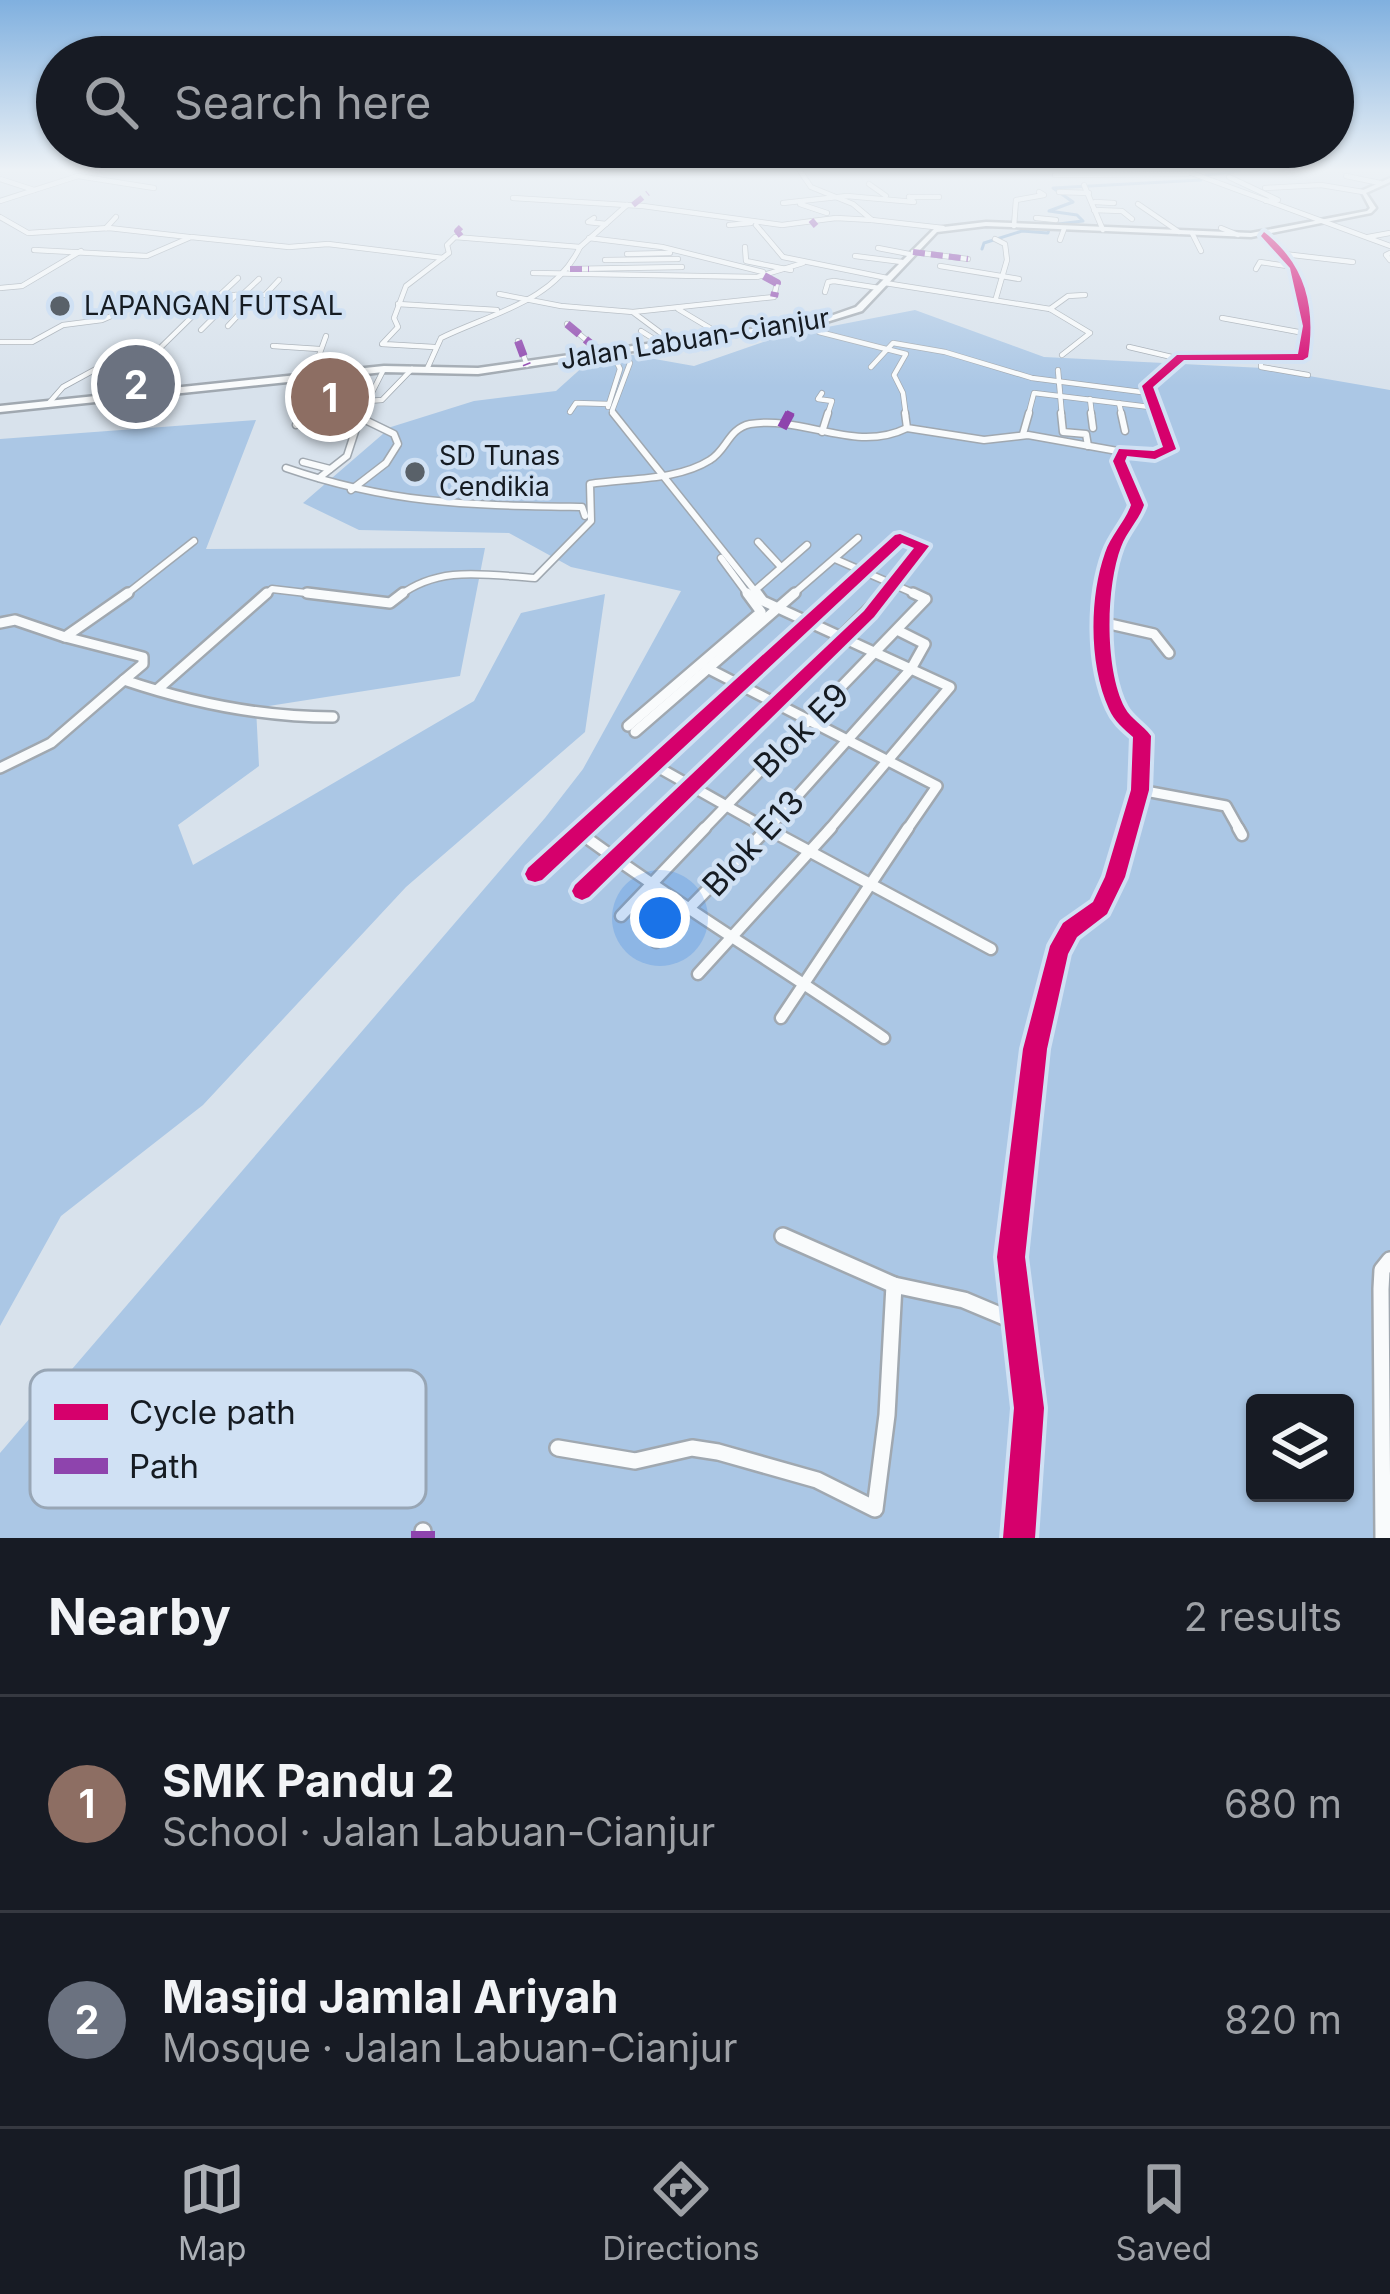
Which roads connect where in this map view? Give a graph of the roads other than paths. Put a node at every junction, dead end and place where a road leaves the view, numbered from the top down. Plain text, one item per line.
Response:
1 (178, 243) edge
2 (235, 243) edge
3 (450, 243) edge
4 (528, 243) edge
5 (585, 243) edge
6 (601, 243) edge
7 (771, 243) edge
8 (921, 243) edge
9 (1003, 243) edge
10 (1197, 243) edge
11 (1272, 243) edge
12 (745, 247) dead end
13 (580, 248) junction
14 (878, 248) dead end
15 (34, 250) dead end
16 (81, 251) junction
17 (1201, 251) dead end
18 (670, 253) dead end
19 (627, 254) dead end
20 (1283, 254) junction
21 (855, 256) dead end
22 (908, 256) junction
23 (443, 258) junction
24 (678, 259) dead end
25 (968, 259) dead end
26 (604, 260) dead end
27 (643, 260) junction
28 (1353, 262) dead end
29 (803, 263) junction
30 (940, 266) dead end
31 (682, 267) dead end
32 (1294, 267) junction
33 (570, 269) junction
34 (1256, 269) dead end
35 (790, 271) junction
36 (533, 273) dead end
37 (700, 273) junction
38 (774, 274) junction
39 (764, 276) junction
40 (560, 277) junction
41 (1003, 277) junction
42 (238, 278) dead end
43 (259, 278) dead end
44 (1019, 279) dead end
45 (280, 280) dead end
46 (704, 282) dead end
47 (884, 283) junction
48 (950, 284) dead end
49 (0, 288) edge
50 (825, 292) dead end
51 (947, 292) junction
52 (499, 294) dead end
53 (220, 295) junction
54 (239, 295) junction
55 (257, 295) junction
56 (1085, 295) dead end
57 (996, 298) junction
58 (148, 300) dead end
59 (530, 300) junction
60 (398, 304) junction
61 (678, 309) junction
62 (1050, 309) junction
63 (497, 310) junction
64 (633, 312) junction
65 (1222, 318) dead end
66 (823, 321) junction
67 (185, 323) junction
68 (567, 324) dead end
69 (228, 326) dead end
70 (201, 330) dead end
71 (641, 331) dead end
72 (176, 332) junction
73 (1304, 332) junction
74 (719, 334) junction
75 (326, 336) dead end
76 (518, 341) dead end
77 (0, 343) edge
78 (667, 343) junction
79 (273, 346) dead end
80 (434, 346) junction
81 (887, 347) junction
82 (1129, 347) dead end
83 (319, 350) junction
84 (612, 352) junction
85 (1062, 355) dead end
86 (1261, 356) junction
87 (118, 357) dead end
88 (1176, 358) junction
89 (345, 360) dead end
90 (527, 365) junction
91 (871, 367) dead end
92 (384, 369) junction
93 (412, 369) junction
94 (427, 369) junction
95 (1058, 370) dead end
96 (353, 372) junction
97 (312, 375) junction
98 (1308, 375) dead end
99 (1060, 383) junction
100 (822, 393) dead end
101 (1150, 393) junction
102 (1060, 395) junction
103 (104, 398) junction
104 (1090, 400) junction
105 (365, 402) junction
106 (1119, 403) junction
107 (48, 404) junction
108 (612, 404) junction
109 (1158, 408) junction
110 (0, 409) edge
111 (569, 412) dead end
112 (791, 412) dead end
113 (359, 418) junction
114 (296, 425) dead end
115 (782, 428) junction
116 (907, 428) junction
117 (1094, 428) dead end
118 (1125, 431) dead end
119 (822, 432) junction
120 (1022, 434) junction
121 (1088, 446) junction
122 (1123, 452) junction
123 (303, 462) dead end
124 (286, 468) dead end
125 (331, 469) junction
126 (659, 477) junction
127 (319, 478) junction
128 (351, 490) junction
129 (684, 507) junction
130 (584, 521) dead end
131 (858, 538) dead end
132 (708, 540) junction
133 (194, 541) dead end
134 (758, 542) dead end
135 (807, 545) dead end
136 (719, 546) junction
137 (835, 560) junction
138 (781, 568) junction
139 (867, 571) junction
140 (896, 582) junction
141 (752, 592) junction
142 (778, 608) junction
143 (1, 610) edge
144 (4, 621) edge
145 (1101, 622) junction
146 (812, 623) junction
147 (898, 630) junction
148 (65, 637) junction
149 (844, 638) junction
150 (877, 652) junction
151 (1169, 653) dead end
152 (706, 668) junction
153 (911, 669) junction
154 (124, 680) junction
155 (742, 687) junction
156 (158, 688) junction
157 (776, 704) junction
158 (333, 717) dead end
159 (810, 722) junction
160 (846, 740) junction
161 (886, 761) junction
162 (654, 765) junction
163 (0, 768) edge
164 (691, 787) junction
165 (1140, 790) junction
166 (724, 806) junction
167 (767, 830) junction
168 (580, 832) junction
169 (1242, 835) dead end
170 (811, 852) junction
171 (613, 860) junction
172 (535, 874) dead end
173 (650, 885) junction
174 (869, 887) junction
175 (582, 891) dead end
176 (689, 910) junction
177 (621, 916) dead end
178 (731, 940) junction
179 (656, 942) dead end
180 (991, 949) dead end
181 (698, 974) dead end
182 (804, 980) junction
183 (781, 1018) dead end
184 (884, 1037) dead end
185 (783, 1236) dead end
186 (1390, 1260) edge
187 (894, 1285) junction
188 (1385, 1291) edge
189 (1021, 1324) junction
190 (1385, 1377) edge
191 (558, 1448) dead end
192 (1387, 1476) edge
193 (1019, 1538) edge
194 (1383, 1538) edge

1 - 16 street
2 - 23 street
3 - 23 street
4 - 13 street
5 - 13 street
6 - 27 street
7 - 29 street
8 - 22 highway, Jalan Labuan-Cianjur
9 - 41 street
10 - 17 street
11 - 20 street
12 - 35 street
13 - 33 street
14 - 22 street
15 - 16 street
16 - 49 street
18 - 27 street
19 - 27 street
20 - 28 street
20 - 32 street
21 - 22 street
22 - 25 street
22 - 47 highway, Jalan Labuan-Cianjur
23 - 60 street
24 - 27 street
26 - 27 street
27 - 31 street
27 - 33 street
27 - 37 street
27 - 38 street
27 - 40 street
29 - 35 street
29 - 47 street
30 - 41 street
32 - 34 street
32 - 73 street
33 - 40 street
35 - 38 street
36 - 40 street
37 - 39 street
37 - 46 street
38 - 39 street
39 - 61 street
40 - 59 street
41 - 44 street
41 - 57 street
42 - 53 street
43 - 54 street
45 - 55 street
47 - 50 street
47 - 51 street
47 - 66 highway, Jalan Labuan-Cianjur
48 - 51 street
51 - 57 street
52 - 59 street
53 - 54 street
53 - 67 street
54 - 55 street
54 - 70 street
55 - 69 street
56 - 62 street
57 - 62 street
58 - 77 street
59 - 63 street
59 - 64 street
60 - 63 street
60 - 80 street
61 - 64 street
61 - 74 street
62 - 85 street
63 - 80 street
64 - 78 street
65 - 73 street
66 - 74 highway, Jalan Labuan-Cianjur
66 - 81 street
67 - 72 street
67 - 72 street
68 - 84 street
71 - 78 street
72 - 103 street
73 - 86 street
74 - 78 highway, Jalan Labuan-Cianjur
75 - 83 street
76 - 90 street
78 - 84 highway, Jalan Labuan-Cianjur
79 - 83 street
80 - 94 street
81 - 91 street
81 - 99 street
81 - 116 street
82 - 88 street
83 - 97 street
84 - 90 highway, Jalan Labuan-Cianjur
84 - 108 street
86 - 88 street
86 - 98 street
87 - 107 street
88 - 101 street
89 - 96 street
90 - 94 highway, Jalan Labuan-Cianjur
92 - 93 highway, Jalan Labuan-Cianjur
92 - 96 highway, Jalan Labuan-Cianjur
92 - 105 street
93 - 94 highway, Jalan Labuan-Cianjur
93 - 105 street
95 - 99 street
96 - 97 highway, Jalan Labuan-Cianjur
97 - 103 highway, Jalan Labuan-Cianjur
99 - 101 street
99 - 102 street
100 - 119 street
101 - 109 street
102 - 104 street
102 - 120 street
102 - 121 street
103 - 107 highway, Jalan Labuan-Cianjur
104 - 106 street
104 - 117 street
105 - 113 street
105 - 114 street
106 - 109 street
106 - 118 street
107 - 110 highway, Jalan Labuan-Cianjur
108 - 111 street
108 - 126 street
109 - 122 street
112 - 115 street
113 - 125 street
113 - 128 street
115 - 119 street
115 - 126 street
116 - 119 street
116 - 120 street
120 - 121 street
121 - 122 street
122 - 145 street
123 - 125 street
124 - 127 street
125 - 127 street
126 - 129 street
126 - 156 street
127 - 128 street
128 - 130 street
129 - 132 street
129 - 136 street
131 - 137 street
132 - 136 street
132 - 141 street
133 - 148 street
134 - 138 street
135 - 138 street
136 - 141 street
137 - 139 street
137 - 142 street
138 - 141 street
139 - 140 street
139 - 140 street
139 - 146 street
140 - 147 street
140 - 149 street
141 - 142 street
141 - 152 street
142 - 146 street
142 - 152 street
143 - 144 street
144 - 148 street
145 - 151 street
145 - 165 street
146 - 149 street
146 - 155 street
147 - 150 street, Blok E9
147 - 153 street
148 - 154 street
149 - 150 street
149 - 157 street
150 - 153 street
150 - 159 street, Blok E9
152 - 155 street
153 - 160 street, Blok E13
153 - 161 street
154 - 156 street
154 - 163 street
155 - 157 street
155 - 162 street
156 - 158 street
157 - 159 street
157 - 164 street
159 - 160 street
159 - 166 street, Blok E9
160 - 161 street
160 - 167 street, Blok E13
161 - 170 street
161 - 174 street
162 - 164 street
162 - 168 street
164 - 166 street
164 - 171 street
165 - 169 street
165 - 189 street
166 - 167 street
166 - 173 street, Blok E9
167 - 170 street
167 - 176 street, Blok E13
168 - 171 street
168 - 172 street
170 - 174 street
170 - 178 street
171 - 173 street
171 - 175 street
173 - 176 street
173 - 177 street, Blok E9
174 - 180 street
174 - 182 street
176 - 178 street
176 - 179 street, Blok E13
178 - 181 street
178 - 182 street
182 - 183 street
182 - 184 street
185 - 187 street
186 - 188 street
187 - 189 street
187 - 191 street
188 - 190 street
189 - 193 street
190 - 192 street
192 - 194 street

